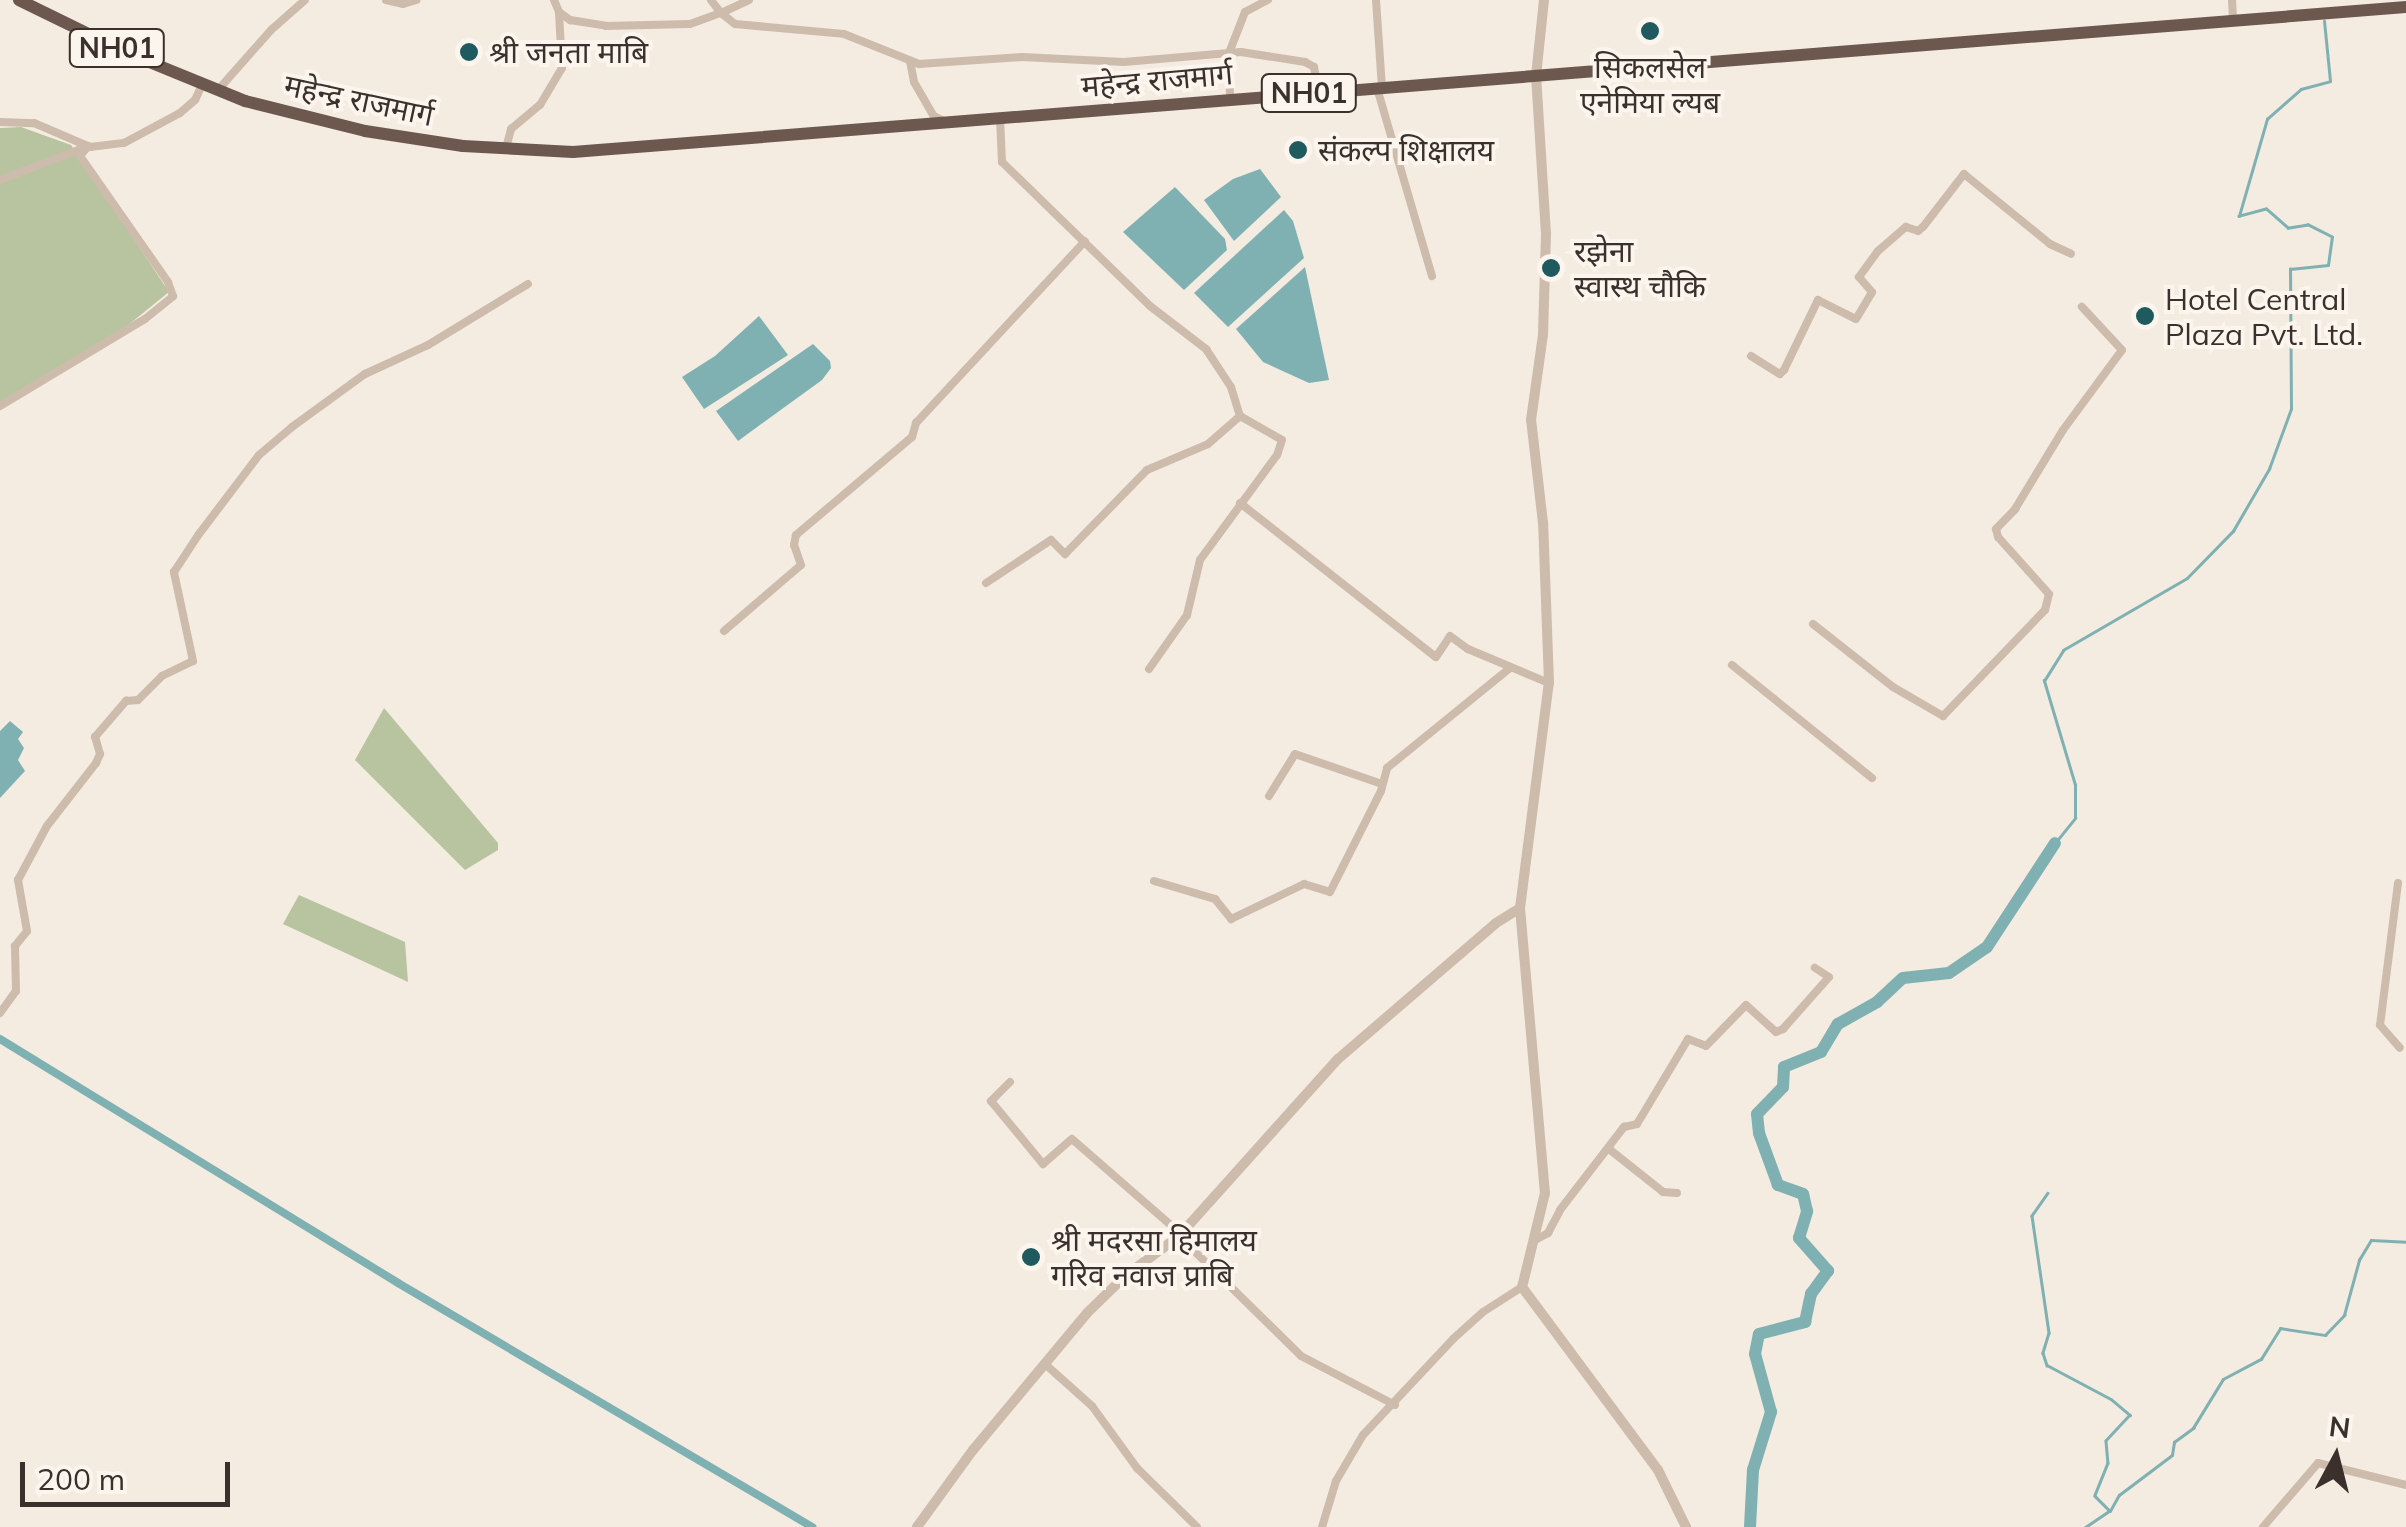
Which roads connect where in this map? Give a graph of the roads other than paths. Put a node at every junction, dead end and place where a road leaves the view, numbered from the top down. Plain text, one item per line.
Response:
1 (18, 0) edge
2 (305, 0) edge
3 (386, 0) edge
4 (416, 0) edge
5 (554, 0) edge
6 (711, 0) edge
7 (750, 0) edge
8 (1268, 0) edge
9 (1376, 0) edge
10 (1544, 0) edge
11 (2232, 0) edge
12 (2406, 7) edge
13 (559, 12) junction
14 (720, 13) junction
15 (2234, 21) junction
16 (1228, 53) junction
17 (910, 61) junction
18 (1536, 76) junction
19 (203, 83) junction
20 (1379, 88) junction
21 (218, 90) junction
22 (1319, 92) junction
23 (1230, 99) junction
24 (1000, 118) junction
25 (0, 122) edge
26 (948, 123) junction
27 (88, 146) junction
28 (506, 148) junction
29 (0, 180) edge
30 (1085, 242) junction
31 (2070, 254) dead end
32 (1432, 276) dead end
33 (528, 284) dead end
34 (2082, 308) dead end
35 (1752, 356) dead end
36 (0, 406) edge
37 (1240, 416) junction
38 (1240, 503) junction
39 (986, 583) dead end
40 (1813, 624) dead end
41 (724, 631) dead end
42 (1732, 666) dead end
43 (1510, 668) junction
44 (1149, 669) dead end
45 (1549, 682) junction
46 (1872, 778) dead end
47 (1382, 784) junction
48 (1269, 796) dead end
49 (1154, 880) dead end
50 (2398, 883) dead end
51 (1520, 908) junction
52 (1814, 968) dead end
53 (0, 1013) edge
54 (2400, 1048) dead end
55 (1010, 1082) dead end
56 (1609, 1149) junction
57 (1677, 1192) dead end
58 (1180, 1235) junction
59 (1535, 1240) junction
60 (1522, 1288) junction
61 (1045, 1364) junction
62 (1395, 1405) junction
63 (2406, 1485) edge
64 (917, 1527) edge
65 (1197, 1527) edge
66 (1322, 1527) edge
67 (1686, 1527) edge
68 (2263, 1527) edge

1 - 19 highway, NH01
2 - 21 street
3 - 4 street
5 - 13 street
6 - 14 street
7 - 14 street
8 - 16 street
9 - 20 street
10 - 18 street
11 - 15 street
12 - 15 highway, महेन्द्र राजमार्ग / NH01
13 - 14 street
13 - 28 street
14 - 17 street
15 - 18 highway, महेन्द्र राजमार्ग / NH01
16 - 17 street
16 - 22 street
16 - 23 street
17 - 26 street
18 - 20 highway, महेन्द्र राजमार्ग / NH01
18 - 45 street
19 - 21 highway, NH01
19 - 27 street
20 - 22 highway, महेन्द्र राजमार्ग / NH01
20 - 32 street
21 - 28 highway, महेन्द्र राजमार्ग / NH01
22 - 23 highway, महेन्द्र राजमार्ग / NH01
23 - 24 highway, महेन्द्र राजमार्ग / NH01
24 - 26 highway, महेन्द्र राजमार्ग / NH01
24 - 30 street
25 - 27 street
26 - 28 highway, महेन्द्र राजमार्ग / NH01
27 - 29 street
27 - 36 street
30 - 37 street
30 - 41 street
31 - 35 street
33 - 53 street
34 - 40 street
37 - 38 street
37 - 39 street
38 - 43 street
38 - 44 street
42 - 46 street
43 - 45 street
43 - 47 street
45 - 51 street
47 - 48 street
47 - 49 street
50 - 54 street
51 - 58 street
51 - 59 street
52 - 56 street
55 - 58 street
56 - 57 street
56 - 59 street
58 - 61 street
58 - 62 street
59 - 60 street
60 - 62 street
60 - 67 street
61 - 64 street
61 - 65 street
62 - 66 street
63 - 68 street

